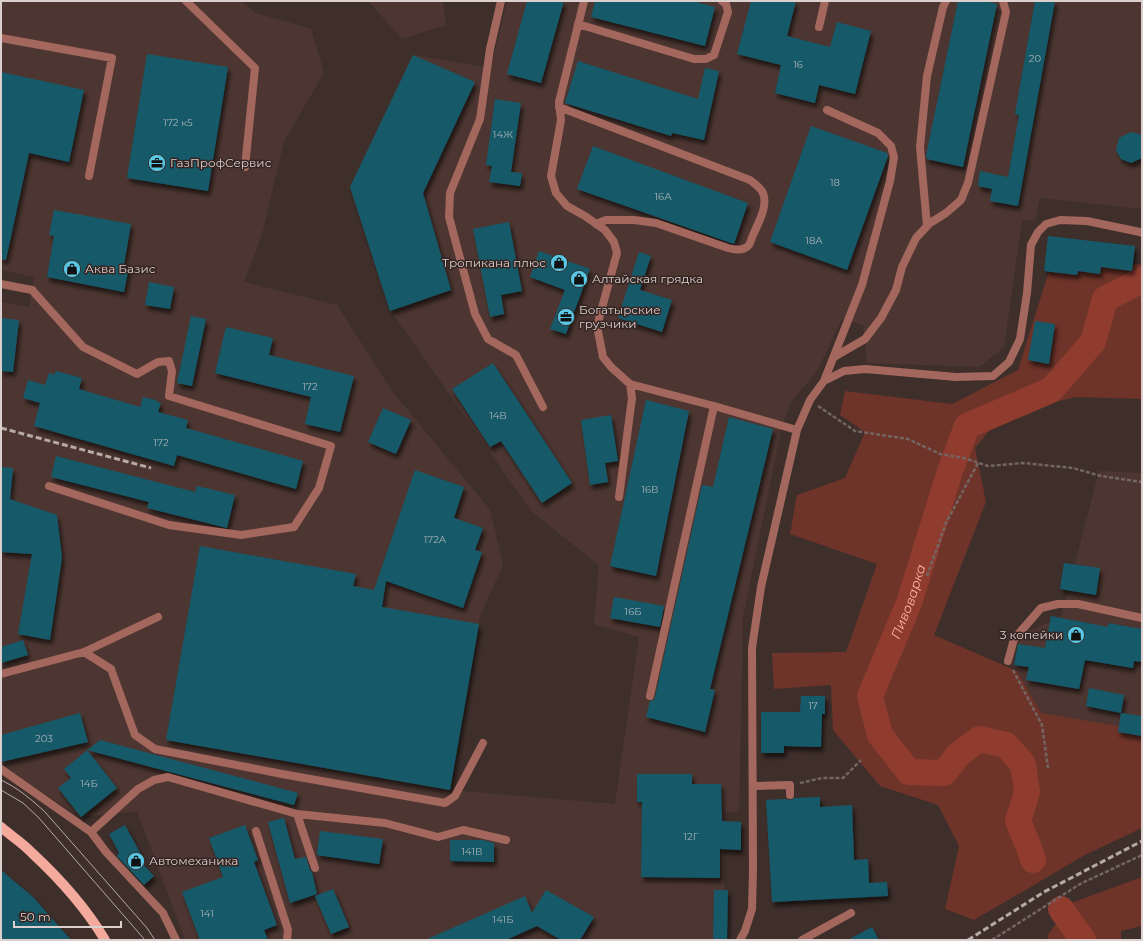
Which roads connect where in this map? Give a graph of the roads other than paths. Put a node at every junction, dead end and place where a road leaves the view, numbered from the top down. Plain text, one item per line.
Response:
1 (186, 1) edge
2 (501, 1) edge
3 (584, 1) edge
4 (722, 1) edge
5 (825, 1) edge
6 (946, 1) edge
7 (1003, 1) edge
8 (578, 24) junction
9 (819, 27) dead end
10 (1, 38) edge
11 (559, 108) junction
12 (827, 110) dead end
13 (245, 167) dead end
14 (89, 176) dead end
15 (596, 224) junction
16 (927, 226) junction
17 (1142, 233) edge
18 (1, 284) edge
19 (834, 357) junction
20 (824, 381) junction
21 (630, 384) junction
22 (714, 406) junction
23 (543, 408) dead end
24 (797, 430) junction
25 (49, 486) dead end
26 (619, 498) dead end
27 (158, 617) dead end
28 (1142, 618) edge
29 (84, 652) junction
30 (1008, 661) road end
31 (1, 674) edge
32 (650, 696) dead end
33 (483, 743) dead end
34 (1, 769) edge
35 (753, 786) junction
36 (790, 795) dead end
37 (297, 814) junction
38 (1, 828) edge
39 (256, 831) dead end
40 (91, 832) junction
41 (506, 840) dead end
42 (316, 868) dead end
43 (851, 913) dead end
44 (105, 940) edge
45 (176, 940) edge
46 (287, 940) edge
47 (740, 940) edge
48 (802, 940) edge

1 - 13 street
2 - 23 street
3 - 8 street
4 - 8 street
5 - 9 street
6 - 16 street
7 - 16 street
8 - 11 street
10 - 14 street
11 - 15 street
11 - 15 street
12 - 19 street
15 - 21 street
16 - 19 street
17 - 20 street
18 - 25 street
19 - 20 street
20 - 24 street
21 - 22 street
21 - 26 street
22 - 24 street
22 - 32 street
24 - 35 street
27 - 29 street
28 - 30 street
29 - 31 street
29 - 33 street
34 - 40 street
35 - 36 street
35 - 47 street
37 - 40 street
37 - 41 street
37 - 42 street
38 - 44 main road
39 - 46 street
40 - 45 street
43 - 48 street

